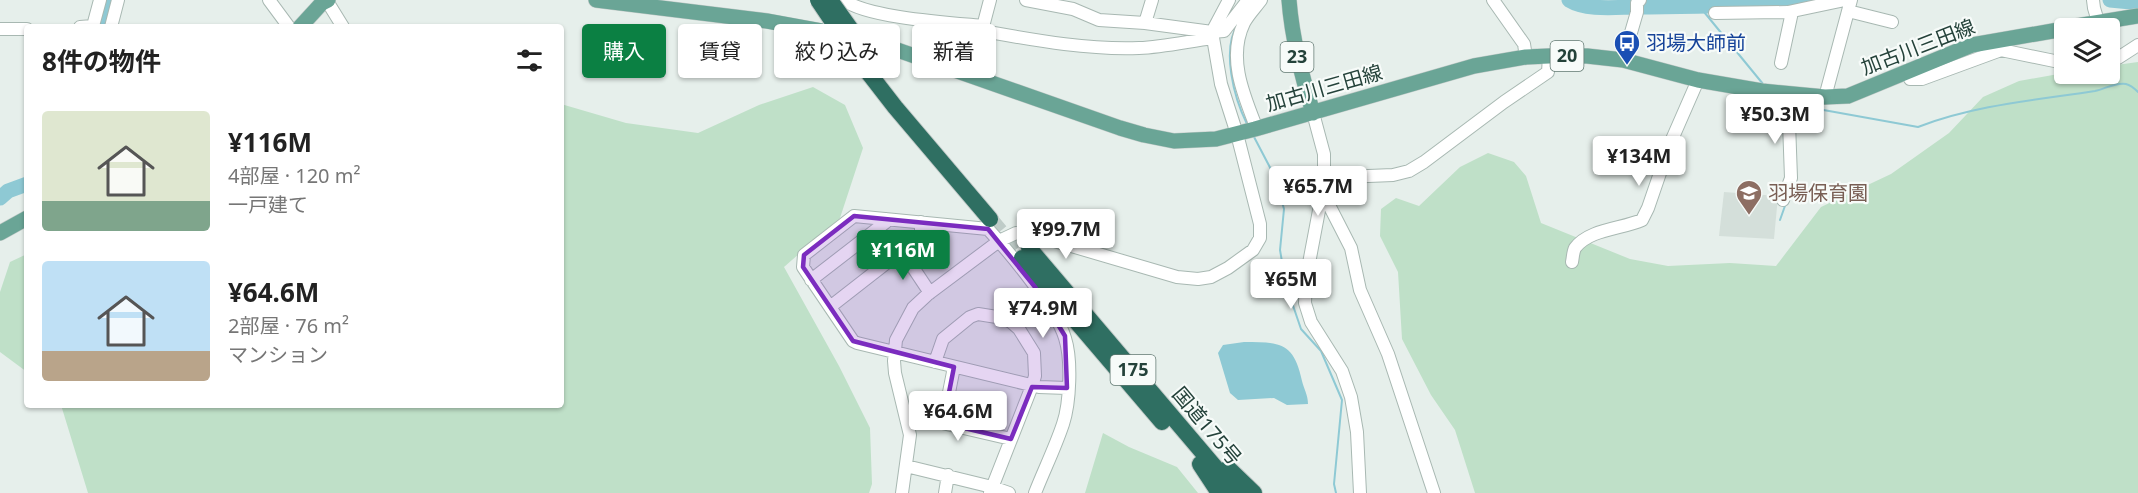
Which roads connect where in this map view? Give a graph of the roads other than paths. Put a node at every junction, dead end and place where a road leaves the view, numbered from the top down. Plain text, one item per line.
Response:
1 (100, 0) edge
2 (118, 0) edge
3 (269, 0) edge
4 (328, 0) edge
5 (596, 0) edge
6 (818, 0) edge
7 (830, 0) edge
8 (844, 0) edge
9 (990, 0) edge
10 (1026, 0) edge
11 (1152, 0) edge
12 (1229, 0) edge
13 (1248, 0) edge
14 (1261, 0) edge
15 (1289, 0) edge
16 (1493, 0) edge
17 (1848, 2) edge
18 (1638, 5) edge
19 (1792, 12) junction
20 (1715, 13) dead end
21 (2096, 15) edge
22 (2138, 16) edge
23 (841, 21) dead end
24 (1892, 22) dead end
25 (1145, 23) junction
26 (94, 24) edge
27 (112, 24) edge
28 (287, 24) edge
29 (303, 24) edge
30 (341, 24) edge
31 (950, 24) edge
32 (984, 24) edge
33 (0, 29) edge
34 (24, 29) edge
35 (2054, 30) edge
36 (996, 32) edge
37 (1213, 35) junction
38 (2138, 45) edge
39 (912, 55) edge
40 (1549, 56) junction
41 (1527, 57) junction
42 (2120, 57) edge
43 (1623, 60) junction
44 (2054, 61) edge
45 (1782, 63) dead end
46 (1906, 72) junction
47 (976, 78) edge
48 (1698, 80) junction
49 (1762, 91) junction
50 (1826, 97) junction
51 (1313, 113) junction
52 (1249, 131) junction
53 (1783, 200) dead end
54 (1319, 215) junction
55 (1334, 215) junction
56 (886, 219) junction
57 (24, 220) edge
58 (921, 222) junction
59 (0, 233) edge
60 (999, 241) junction
61 (902, 251) junction
62 (1572, 262) dead end
63 (811, 280) junction
64 (930, 293) junction
65 (830, 307) junction
66 (895, 352) junction
67 (935, 362) junction
68 (954, 367) junction
69 (1032, 386) junction
70 (1067, 388) junction
71 (906, 417) junction
72 (943, 423) junction
73 (1179, 424) junction
74 (1011, 439) junction
75 (906, 466) junction
76 (948, 476) junction
77 (991, 490) edge
78 (902, 493) edge
79 (945, 493) edge
80 (1009, 493) edge
81 (1035, 493) edge
82 (1222, 493) edge
83 (1237, 493) edge
84 (1254, 493) edge
85 (1360, 493) edge
86 (1434, 493) edge

1 - 26 street
2 - 27 street
3 - 28 street
4 - 29 main road
4 - 30 street
5 - 39 main road, 加古川三田線 / 20
6 - 7 highway, bridge
8 - 23 street
8 - 31 street
9 - 32 street
10 - 25 street
11 - 25 street
12 - 37 street
13 - 37 street
14 - 52 street
15 - 51 main road, 23
16 - 41 street
17 - 19 street
17 - 24 street
17 - 50 street
18 - 43 street
19 - 20 street
19 - 45 street
21 - 22 main road, 加古川三田線 / 20
25 - 37 street
33 - 34 street
35 - 46 main road, 加古川三田線 / 20
36 - 37 street
37 - 52 street
38 - 42 street
40 - 41 main road, 加古川三田線 / 20
40 - 43 main road, 加古川三田線 / 20
40 - 55 street
41 - 51 main road, 加古川三田線 / 20
43 - 48 main road, 加古川三田線 / 20
44 - 46 street
46 - 50 main road, 加古川三田線 / 20
47 - 52 main road, 加古川三田線 / 20
48 - 49 main road, 加古川三田線 / 20
48 - 62 street
49 - 50 main road, 加古川三田線 / 20
49 - 53 street
51 - 52 main road, 加古川三田線 / 20
51 - 54 street
52 - 60 street
54 - 55 street
54 - 85 street
55 - 86 street
56 - 58 street
56 - 63 street
56 - 63 street
57 - 59 main road
58 - 60 street
58 - 61 street
60 - 64 street
60 - 70 street
61 - 64 street
61 - 65 street
63 - 65 street
64 - 66 street
65 - 66 street
66 - 67 street
66 - 71 street
67 - 68 street
67 - 69 street
68 - 69 street
68 - 72 street
69 - 70 street
69 - 74 street
70 - 81 street
71 - 72 street
71 - 75 street
72 - 74 street
73 - 82 highway, 国道175号 / 175
73 - 83 highway, 国道175号 / 175
73 - 84 highway
74 - 77 street
75 - 76 street
75 - 78 street
76 - 77 street
76 - 79 street
77 - 80 street

